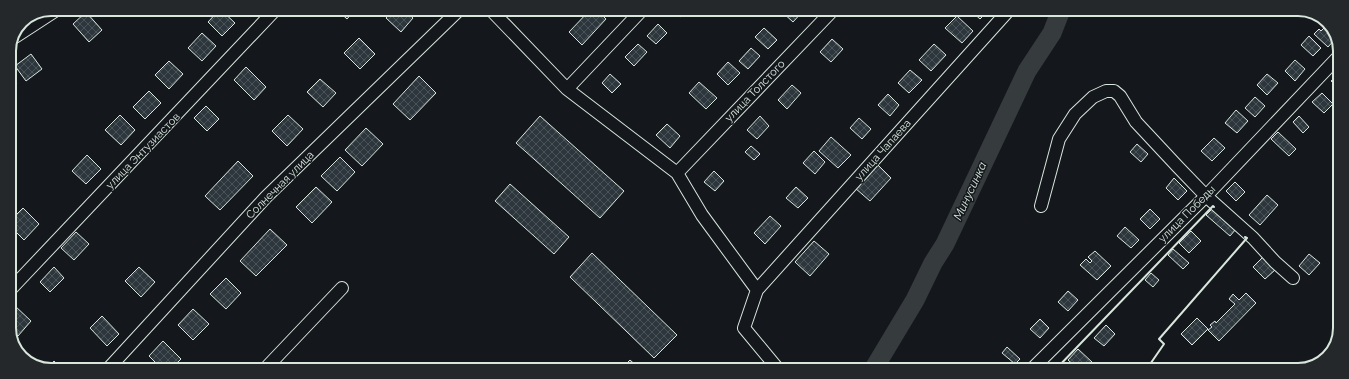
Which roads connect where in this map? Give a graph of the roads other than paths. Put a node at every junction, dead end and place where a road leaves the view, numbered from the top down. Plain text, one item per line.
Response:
1 (269, 16) edge
2 (453, 16) edge
3 (496, 16) edge
4 (636, 16) edge
5 (827, 16) edge
6 (1004, 16) edge
7 (46, 17) edge
8 (21, 33) edge
9 (1333, 62) edge
10 (567, 89) junction
11 (677, 173) junction
12 (1206, 196) junction
13 (1041, 206) dead end
14 (1292, 278) dead end
15 (16, 284) edge
16 (342, 288) dead end
17 (757, 290) junction
18 (114, 363) edge
19 (271, 363) edge
20 (773, 363) edge
21 (1038, 363) edge

1 - 15 street, улица Энтузиастов
2 - 18 street, Солнечная улица
3 - 10 street
4 - 10 street
5 - 11 street, улица Толстого
6 - 17 street, улица Чапаева
7 - 8 street
9 - 12 street, улица Победы
10 - 11 street
11 - 17 street
12 - 13 street
12 - 14 street
12 - 21 street, улица Победы
16 - 19 street
17 - 20 street

